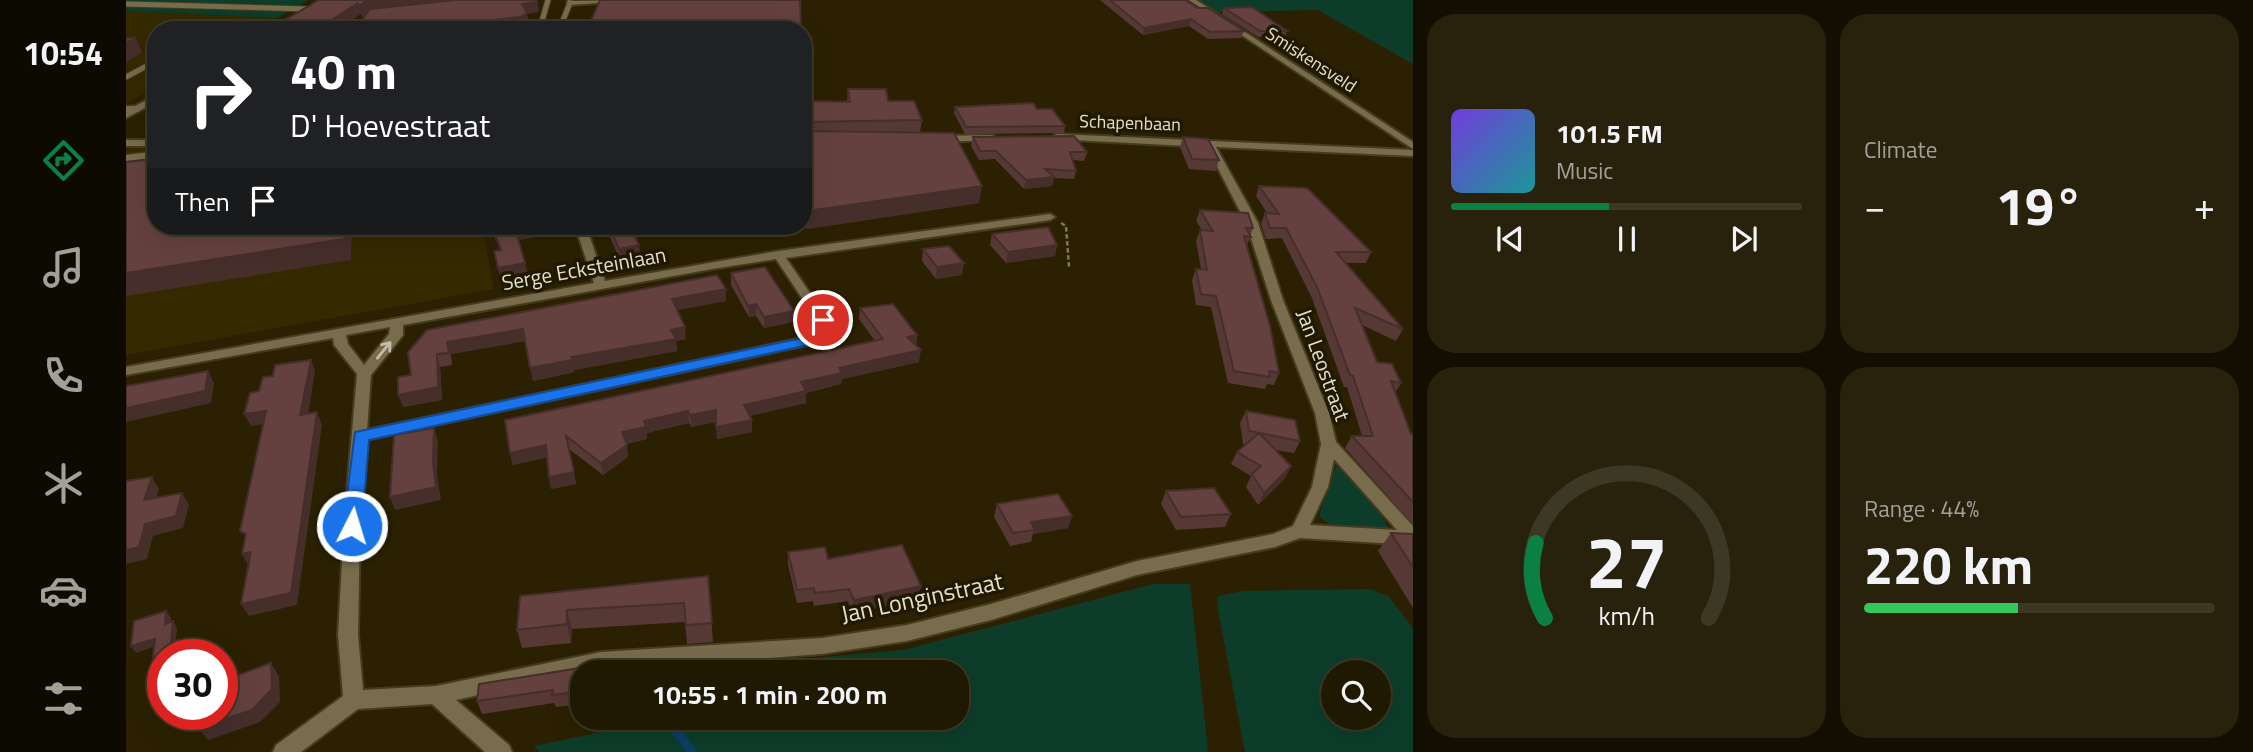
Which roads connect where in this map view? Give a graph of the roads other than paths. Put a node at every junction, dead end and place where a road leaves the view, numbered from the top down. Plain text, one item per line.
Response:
1 (548, 0) edge
2 (637, 0) edge
3 (1192, 0) edge
4 (571, 1) edge
5 (126, 4) edge
6 (314, 5) edge
7 (306, 9) junction
8 (295, 16) edge
9 (542, 21) edge
10 (563, 21) edge
11 (147, 66) edge
12 (126, 77) edge
13 (147, 103) edge
14 (126, 109) edge
15 (137, 109) junction
16 (126, 116) edge
17 (1045, 137) edge
18 (1008, 138) edge
19 (932, 139) edge
20 (147, 142) edge
21 (126, 143) edge
22 (1209, 143) junction
23 (1413, 146) edge
24 (1413, 153) edge
25 (147, 156) edge
26 (126, 158) edge
27 (147, 166) edge
28 (126, 172) edge
29 (1050, 216) road end
30 (583, 235) edge
31 (778, 254) junction
32 (601, 285) junction
33 (397, 323) junction
34 (339, 333) junction
35 (126, 371) edge
36 (365, 374) junction
37 (361, 436) junction
38 (1329, 444) junction
39 (1299, 531) junction
40 (1413, 538) edge
41 (436, 695) junction
42 (354, 700) junction
43 (284, 752) edge
44 (501, 752) edge

1 - 9 lane
2 - 4 street
3 - 23 street, Smiskensveld
4 - 10 lane
5 - 7 lane
6 - 7 street
7 - 8 street
11 - 12 lane
13 - 15 street
14 - 15 lane
15 - 16 street
17 - 22 street, Schapenbaan
18 - 19 street
20 - 21 street
22 - 24 street, Schapenbaan
22 - 38 street, Jan Leostraat
25 - 26 lane
27 - 28 lane
29 - 31 street, Serge Ecksteinlaan
30 - 32 street
31 - 32 street, Serge Ecksteinlaan
31 - 37 street
32 - 33 street, Serge Ecksteinlaan
33 - 34 street, Serge Ecksteinlaan
36 -> 33 street
34 - 35 street, Serge Ecksteinlaan
34 - 36 street
36 - 37 street
37 - 42 street
38 - 39 street, Jan Leostraat
38 - 40 street, Jan Leostraat
39 - 40 street, Jan Longinstraat
39 - 41 street, Jan Longinstraat
41 - 42 street, Jan Longinstraat
41 - 44 street
42 - 43 street

